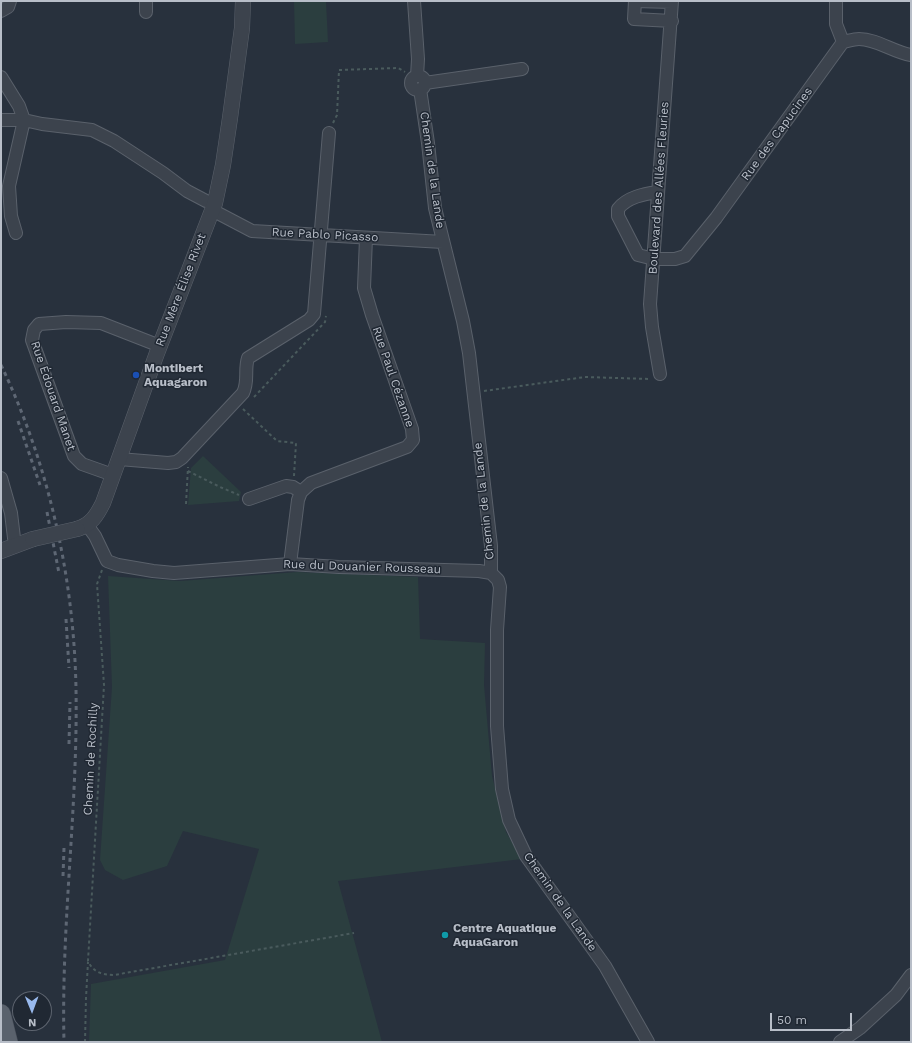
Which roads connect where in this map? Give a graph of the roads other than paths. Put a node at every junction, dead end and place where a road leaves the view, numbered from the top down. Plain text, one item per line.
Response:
1 (10, 1) edge
2 (243, 1) edge
3 (414, 1) edge
4 (836, 1) edge
5 (672, 2) edge
6 (1, 11) edge
7 (672, 21) junction
8 (843, 42) junction
9 (911, 55) edge
10 (522, 69) dead end
11 (1, 77) edge
12 (419, 81) junction
13 (1, 120) edge
14 (24, 120) junction
15 (329, 133) road end
16 (658, 192) junction
17 (213, 207) junction
18 (16, 233) dead end
19 (320, 235) junction
20 (366, 238) junction
21 (443, 242) junction
22 (654, 259) junction
23 (160, 346) junction
24 (656, 376) road end
25 (119, 459) junction
26 (113, 475) junction
27 (1, 478) edge
28 (297, 489) junction
29 (249, 499) road end
30 (82, 527) junction
31 (18, 544) junction
32 (1, 552) edge
33 (290, 564) junction
34 (491, 572) junction
35 (911, 975) edge
36 (1, 1014) edge
37 (8, 1042) edge
38 (648, 1042) edge
39 (840, 1042) edge

1 - 6 street
2 - 17 street, Rue Mère Élise Rivet
3 - 12 street, Chemin de la Lande
4 - 8 street
5 - 7 street, Boulevard des Allées Fleuries
5 - 7 street
7 - 16 street, Boulevard des Allées Fleuries
8 - 9 street
8 - 22 street, Rue des Capucines
10 - 12 street
11 - 14 street
12 - 21 street, Chemin de la Lande
13 - 14 street, Rue Pablo Picasso
14 - 17 street, Rue Pablo Picasso
14 - 18 street
15 - 19 street
16 - 22 street, Boulevard des Allées Fleuries
16 - 22 street
17 - 19 street, Rue Pablo Picasso
17 - 23 street, Rue Mère Élise Rivet
19 - 20 street, Rue Pablo Picasso
19 - 25 street
20 - 21 street, Rue Pablo Picasso
20 - 28 street, Rue Paul Cézanne
21 - 34 street, Chemin de la Lande
22 - 24 street, Boulevard des Allées Fleuries
23 - 25 street, Rue Mère Élise Rivet
23 - 26 street, Rue Édouard Manet
25 - 26 street, Rue Mère Élise Rivet
26 - 30 street, Rue Mère Élise Rivet
27 - 31 street
28 - 29 street
28 - 33 street
30 - 31 street, bridge
30 - 33 street, Rue du Douanier Rousseau
31 - 32 street
33 - 34 street, Rue du Douanier Rousseau
34 - 38 street, Chemin de la Lande
35 - 39 street
36 - 37 main road

